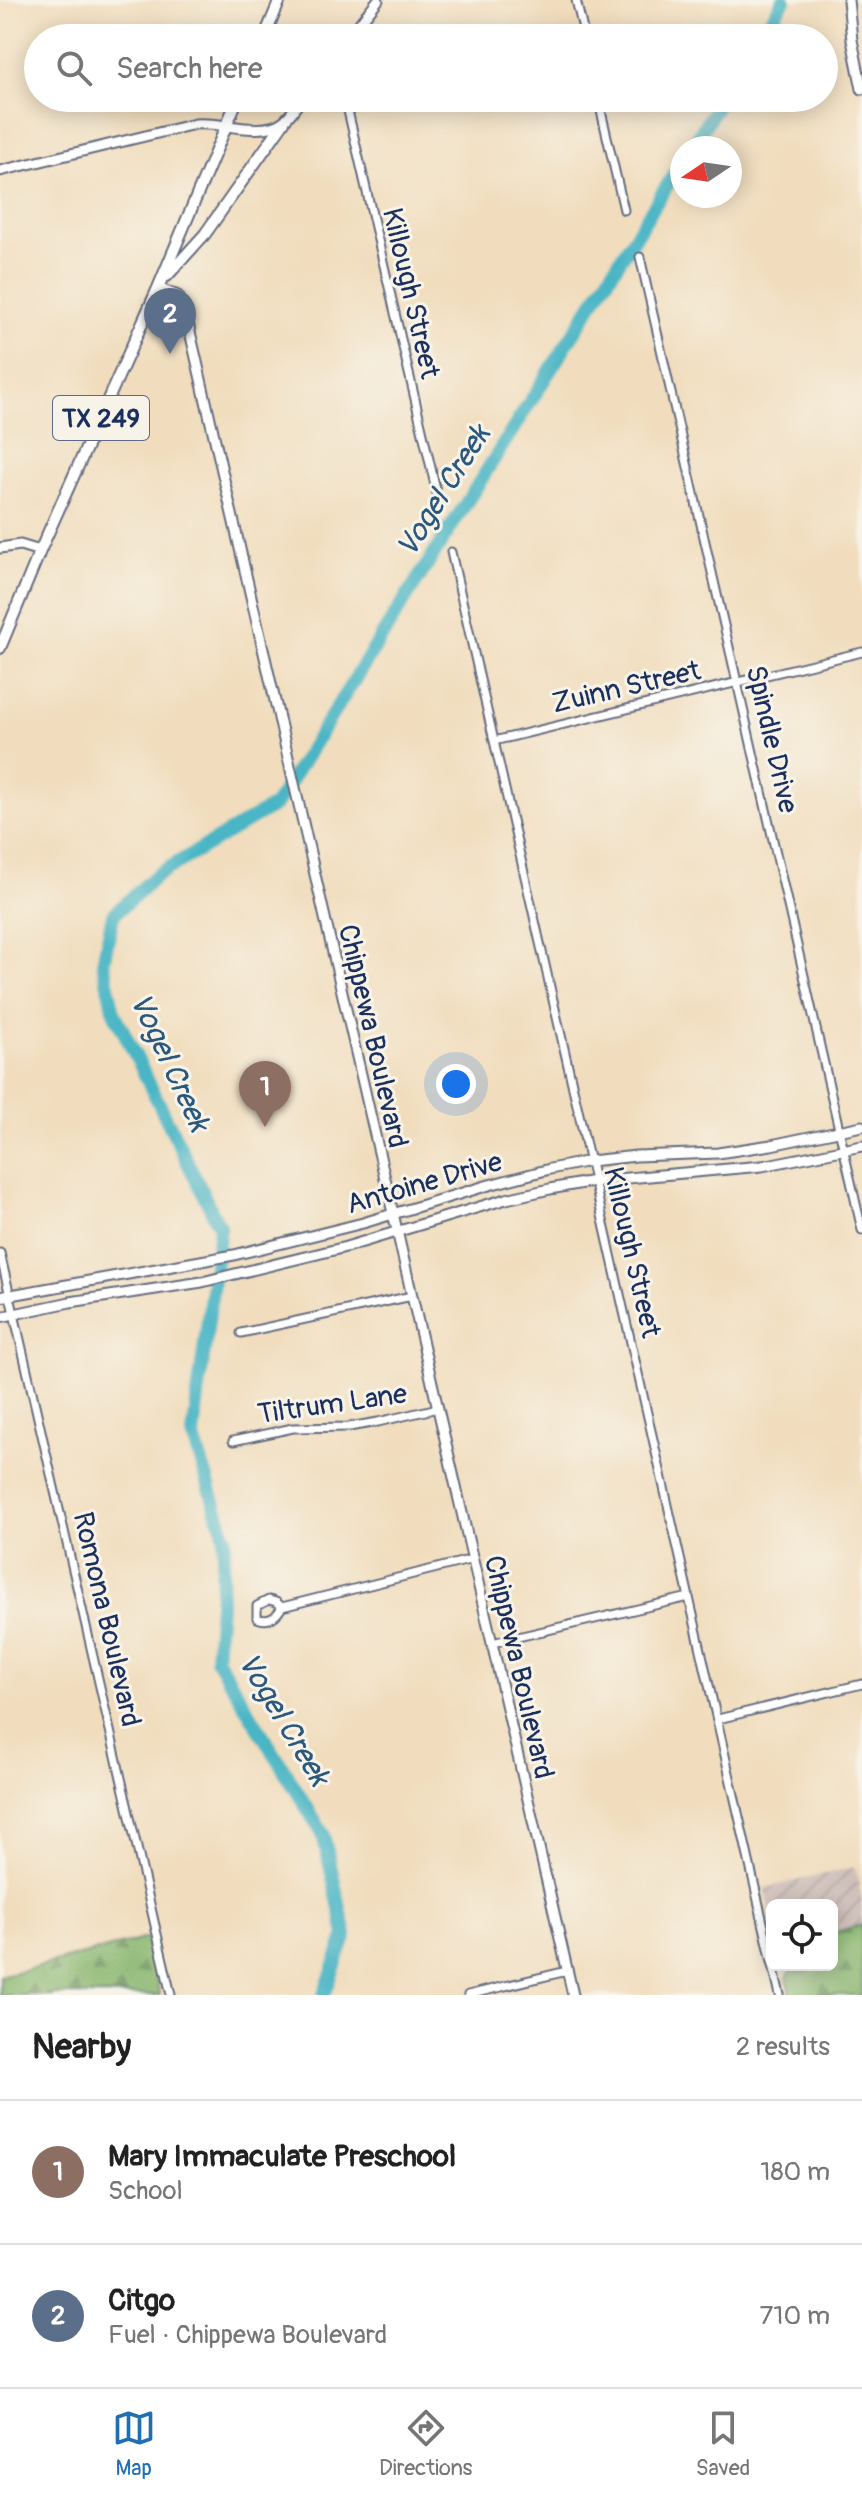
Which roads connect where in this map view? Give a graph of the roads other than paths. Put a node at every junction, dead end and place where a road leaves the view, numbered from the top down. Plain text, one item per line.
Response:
1 (280, 0) edge
2 (378, 0) edge
3 (576, 0) edge
4 (848, 0) edge
5 (270, 24) edge
6 (359, 24) edge
7 (582, 24) edge
8 (862, 89) edge
9 (232, 112) edge
10 (292, 112) edge
11 (348, 112) edge
12 (601, 112) edge
13 (284, 122) junction
14 (227, 124) junction
15 (0, 171) edge
16 (624, 210) dead end
17 (640, 257) dead end
18 (159, 286) junction
19 (438, 498) dead end
20 (0, 548) edge
21 (40, 551) junction
22 (451, 552) dead end
23 (0, 648) edge
24 (862, 652) edge
25 (737, 682) junction
26 (494, 741) junction
27 (862, 1126) edge
28 (840, 1132) junction
29 (862, 1146) edge
30 (844, 1150) junction
31 (718, 1153) junction
32 (590, 1161) junction
33 (719, 1171) junction
34 (594, 1181) junction
35 (394, 1214) junction
36 (862, 1230) edge
37 (397, 1232) junction
38 (286, 1242) junction
39 (0, 1253) edge
40 (290, 1260) junction
41 (122, 1275) junction
42 (125, 1295) junction
43 (5, 1296) edge
44 (412, 1296) junction
45 (14, 1314) junction
46 (0, 1317) edge
47 (241, 1333) dead end
48 (438, 1408) junction
49 (233, 1441) dead end
50 (473, 1559) junction
51 (689, 1597) junction
52 (282, 1607) dead end
53 (492, 1643) junction
54 (862, 1684) edge
55 (718, 1719) junction
56 (766, 1936) edge
57 (567, 1971) junction
58 (774, 1971) edge
59 (171, 1995) edge
60 (468, 1995) edge
61 (573, 1995) edge
62 (780, 1995) edge

1 - 5 main road
2 - 6 street
3 - 7 street
4 - 8 street
9 - 14 main road, TX 249
10 - 13 street
11 - 19 street, Killough Street
12 - 16 street
13 - 14 street
13 - 18 main road
14 - 15 street
14 - 18 main road, TX 249
17 - 25 street, Spindle Drive
18 - 21 main road, TX 249
18 - 35 street, Chippewa Boulevard
20 - 21 street
21 - 23 main road, TX 249
22 - 26 street, Killough Street
24 - 25 street, Zuinn Street
25 - 26 street, Zuinn Street
25 - 28 street, Spindle Drive
26 - 32 street, Killough Street
27 - 28 street, Antoine Drive
28 - 30 street, Spindle Drive
28 - 31 street, Antoine Drive
29 - 30 street, Antoine Drive
30 - 33 street, Antoine Drive
30 - 36 street, Spindle Drive
31 - 32 street, Antoine Drive
31 - 33 street
32 - 34 street, Killough Street
32 - 35 street, Antoine Drive
33 - 34 street, Antoine Drive
34 - 37 street, Antoine Drive
34 - 51 street, Killough Street
35 - 37 street, Chippewa Boulevard
35 - 38 street, Antoine Drive
37 - 40 street, Antoine Drive
37 - 44 street, Chippewa Boulevard
38 - 40 street
38 - 41 street, Antoine Drive
39 - 43 street, Romona Boulevard
40 - 42 street, Antoine Drive
41 - 42 street
41 - 43 street, Antoine Drive
42 - 45 street, Antoine Drive
43 - 45 street, Romona Boulevard
44 - 47 street
44 - 48 street, Chippewa Boulevard
45 - 46 street, Antoine Drive
45 - 59 street, Romona Boulevard
48 - 49 street, Tiltrum Lane
48 - 50 street, Chippewa Boulevard
50 - 52 street
50 - 53 street, Chippewa Boulevard
51 - 53 street
51 - 55 street, Killough Street
53 - 57 street, Chippewa Boulevard
54 - 55 street
55 - 56 street, Killough Street
57 - 60 street
57 - 61 street, Chippewa Boulevard
58 - 62 street, Killough Street

